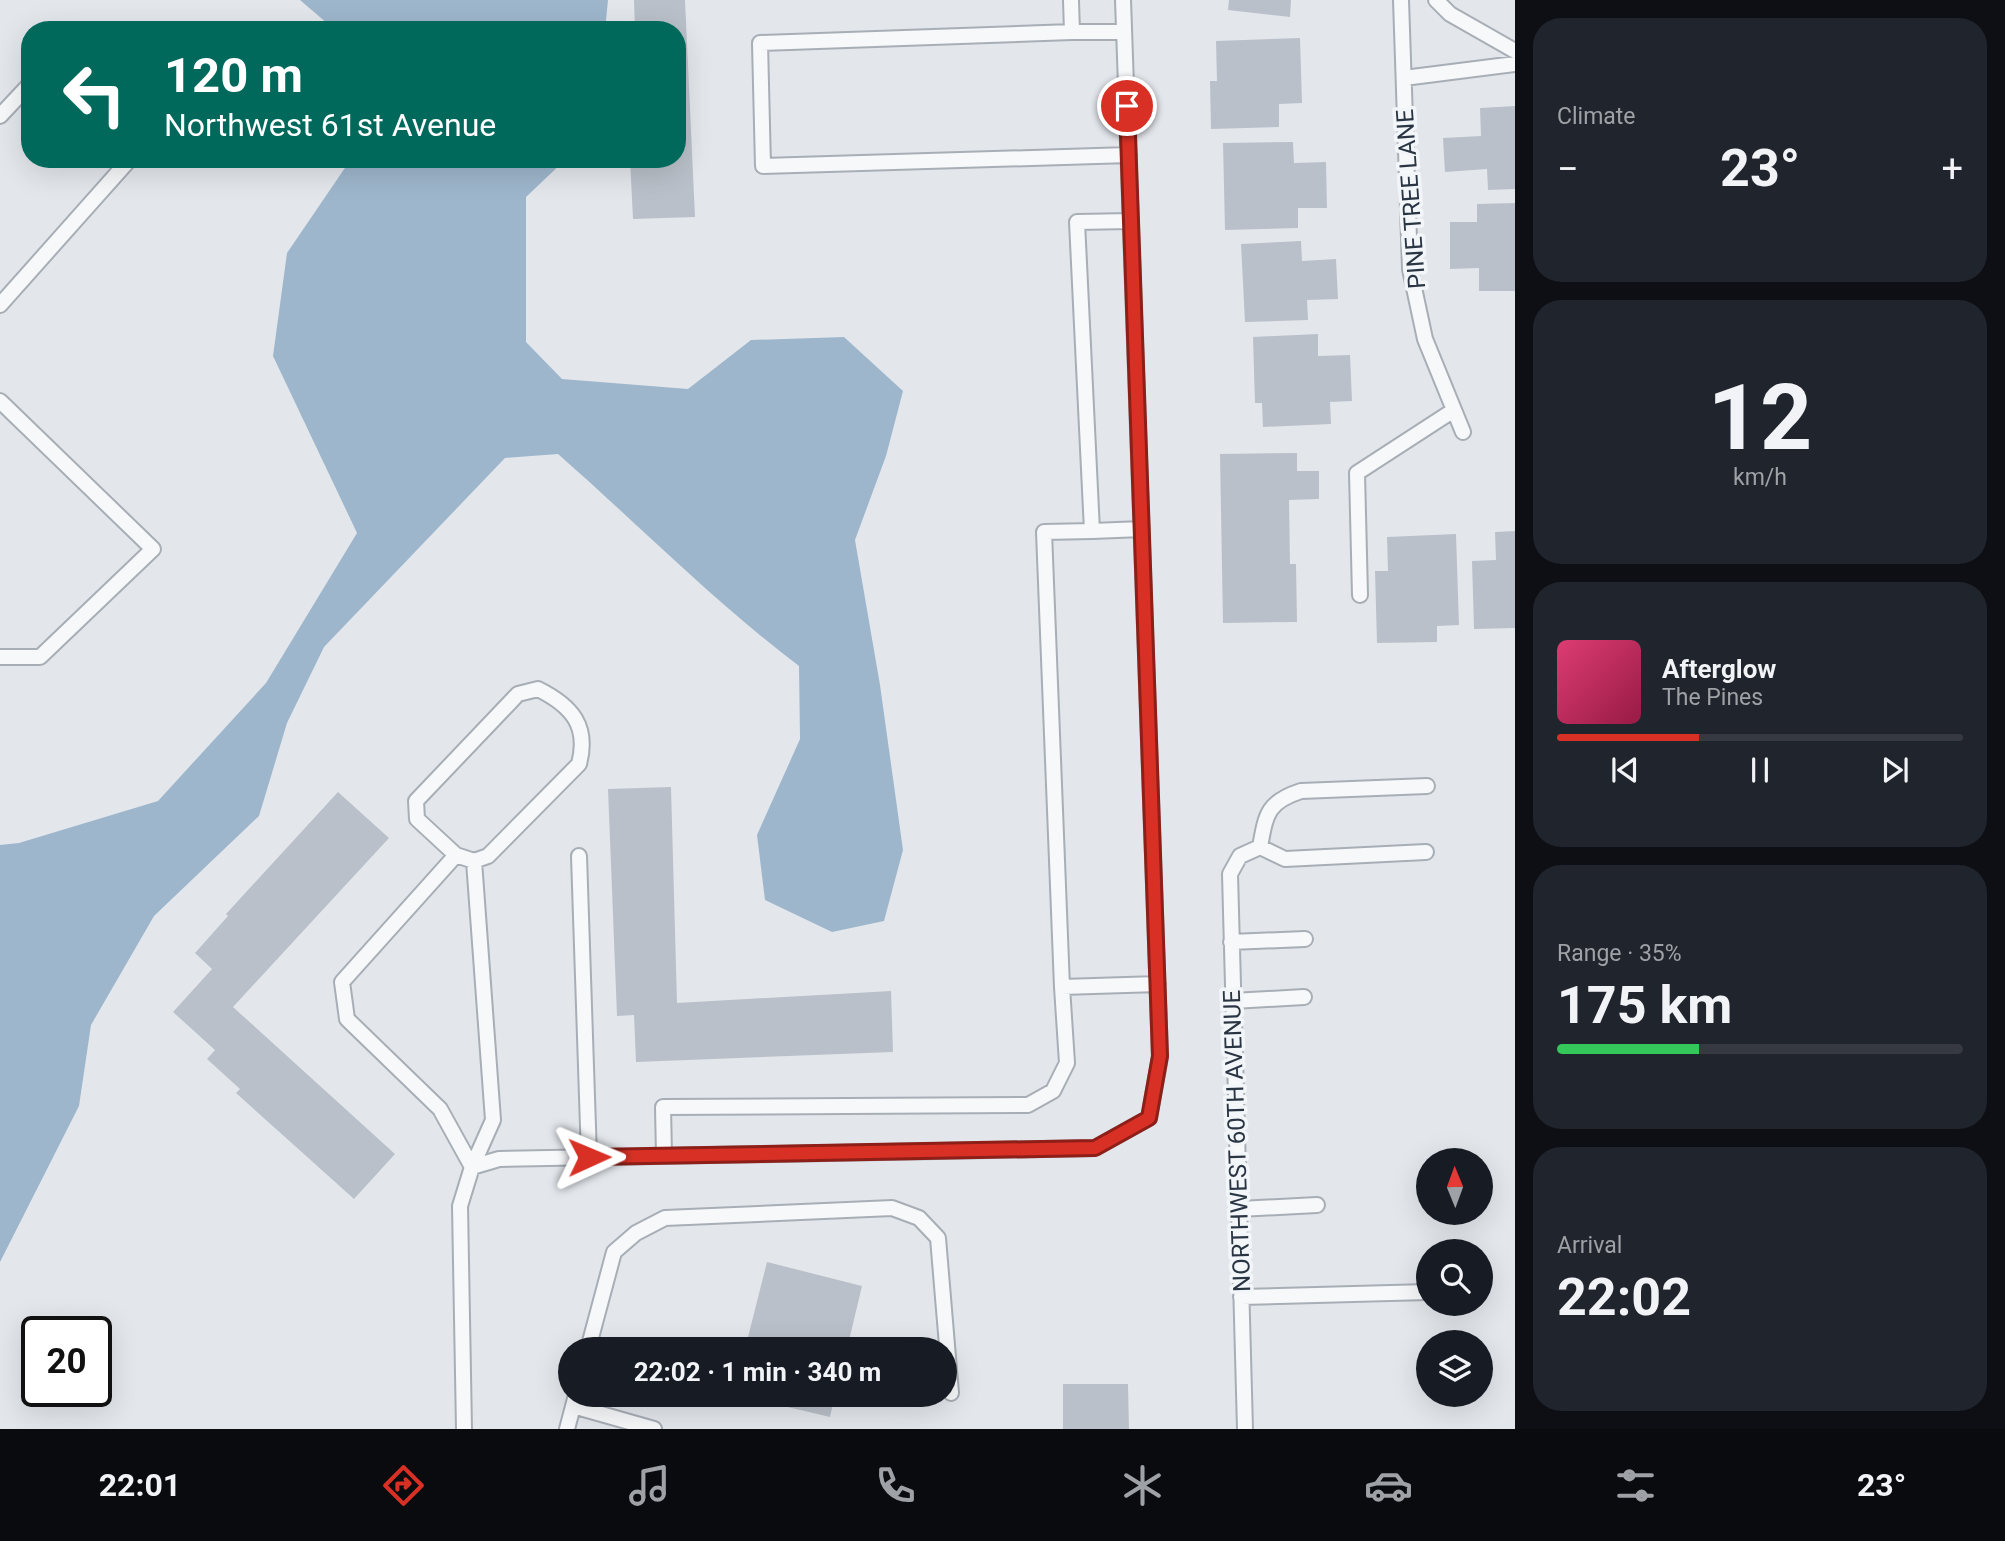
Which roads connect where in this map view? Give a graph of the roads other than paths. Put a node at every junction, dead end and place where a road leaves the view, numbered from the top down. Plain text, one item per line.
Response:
1 (1071, 0) edge
2 (1123, 0) edge
3 (1401, 0) edge
4 (1436, 0) edge
5 (1072, 32) junction
6 (1124, 32) junction
7 (1515, 51) edge
8 (1515, 64) edge
9 (1404, 78) junction
10 (21, 94) edge
11 (0, 116) edge
12 (1129, 155) junction
13 (122, 168) edge
14 (1131, 221) junction
15 (0, 305) edge
16 (0, 401) edge
17 (1454, 410) junction
18 (1463, 432) dead end
19 (1142, 529) junction
20 (1092, 531) junction
21 (1360, 595) dead end
22 (0, 657) edge
23 (1427, 786) dead end
24 (1260, 847) junction
25 (1426, 852) dead end
26 (456, 855) junction
27 (579, 856) dead end
28 (474, 861) junction
29 (1305, 939) dead end
30 (1231, 942) junction
31 (1158, 984) junction
32 (1062, 987) junction
33 (1304, 997) dead end
34 (1233, 1001) junction
35 (664, 1156) junction
36 (589, 1157) junction
37 (472, 1167) junction
38 (1317, 1205) dead end
39 (1238, 1209) junction
40 (1416, 1292) edge
41 (1241, 1297) junction
42 (591, 1337) edge
43 (946, 1337) edge
44 (573, 1407) edge
45 (592, 1407) edge
46 (464, 1429) edge
47 (567, 1429) edge
48 (654, 1429) edge
49 (1245, 1429) edge

1 - 5 lane
2 - 6 lane
3 - 9 lane, PINE TREE LANE
4 - 7 lane
5 - 6 lane
5 - 12 lane
6 - 12 lane
8 - 9 lane
9 - 17 lane, PINE TREE LANE
10 - 11 lane
12 - 14 lane
13 - 15 lane
14 - 19 lane
14 - 20 lane
16 - 22 lane
17 - 18 lane, PINE TREE LANE
17 - 21 lane
19 - 20 lane
19 - 31 lane
20 - 32 lane
23 - 24 lane
24 - 25 lane
24 - 30 lane, NORTHWEST 60TH AVENUE
26 - 28 lane
26 - 28 lane
26 - 37 lane
27 - 36 lane
28 - 37 lane
29 - 30 lane
30 - 34 lane, NORTHWEST 60TH AVENUE
31 - 32 lane
31 - 35 lane
32 - 35 lane
33 - 34 lane
34 - 39 lane, NORTHWEST 60TH AVENUE
35 - 36 lane
36 - 37 lane
37 - 46 lane
38 - 39 lane
39 - 41 lane, NORTHWEST 60TH AVENUE
40 - 41 lane
41 - 49 lane, NORTHWEST 60TH AVENUE
42 - 43 lane
44 - 47 lane
45 - 48 lane

